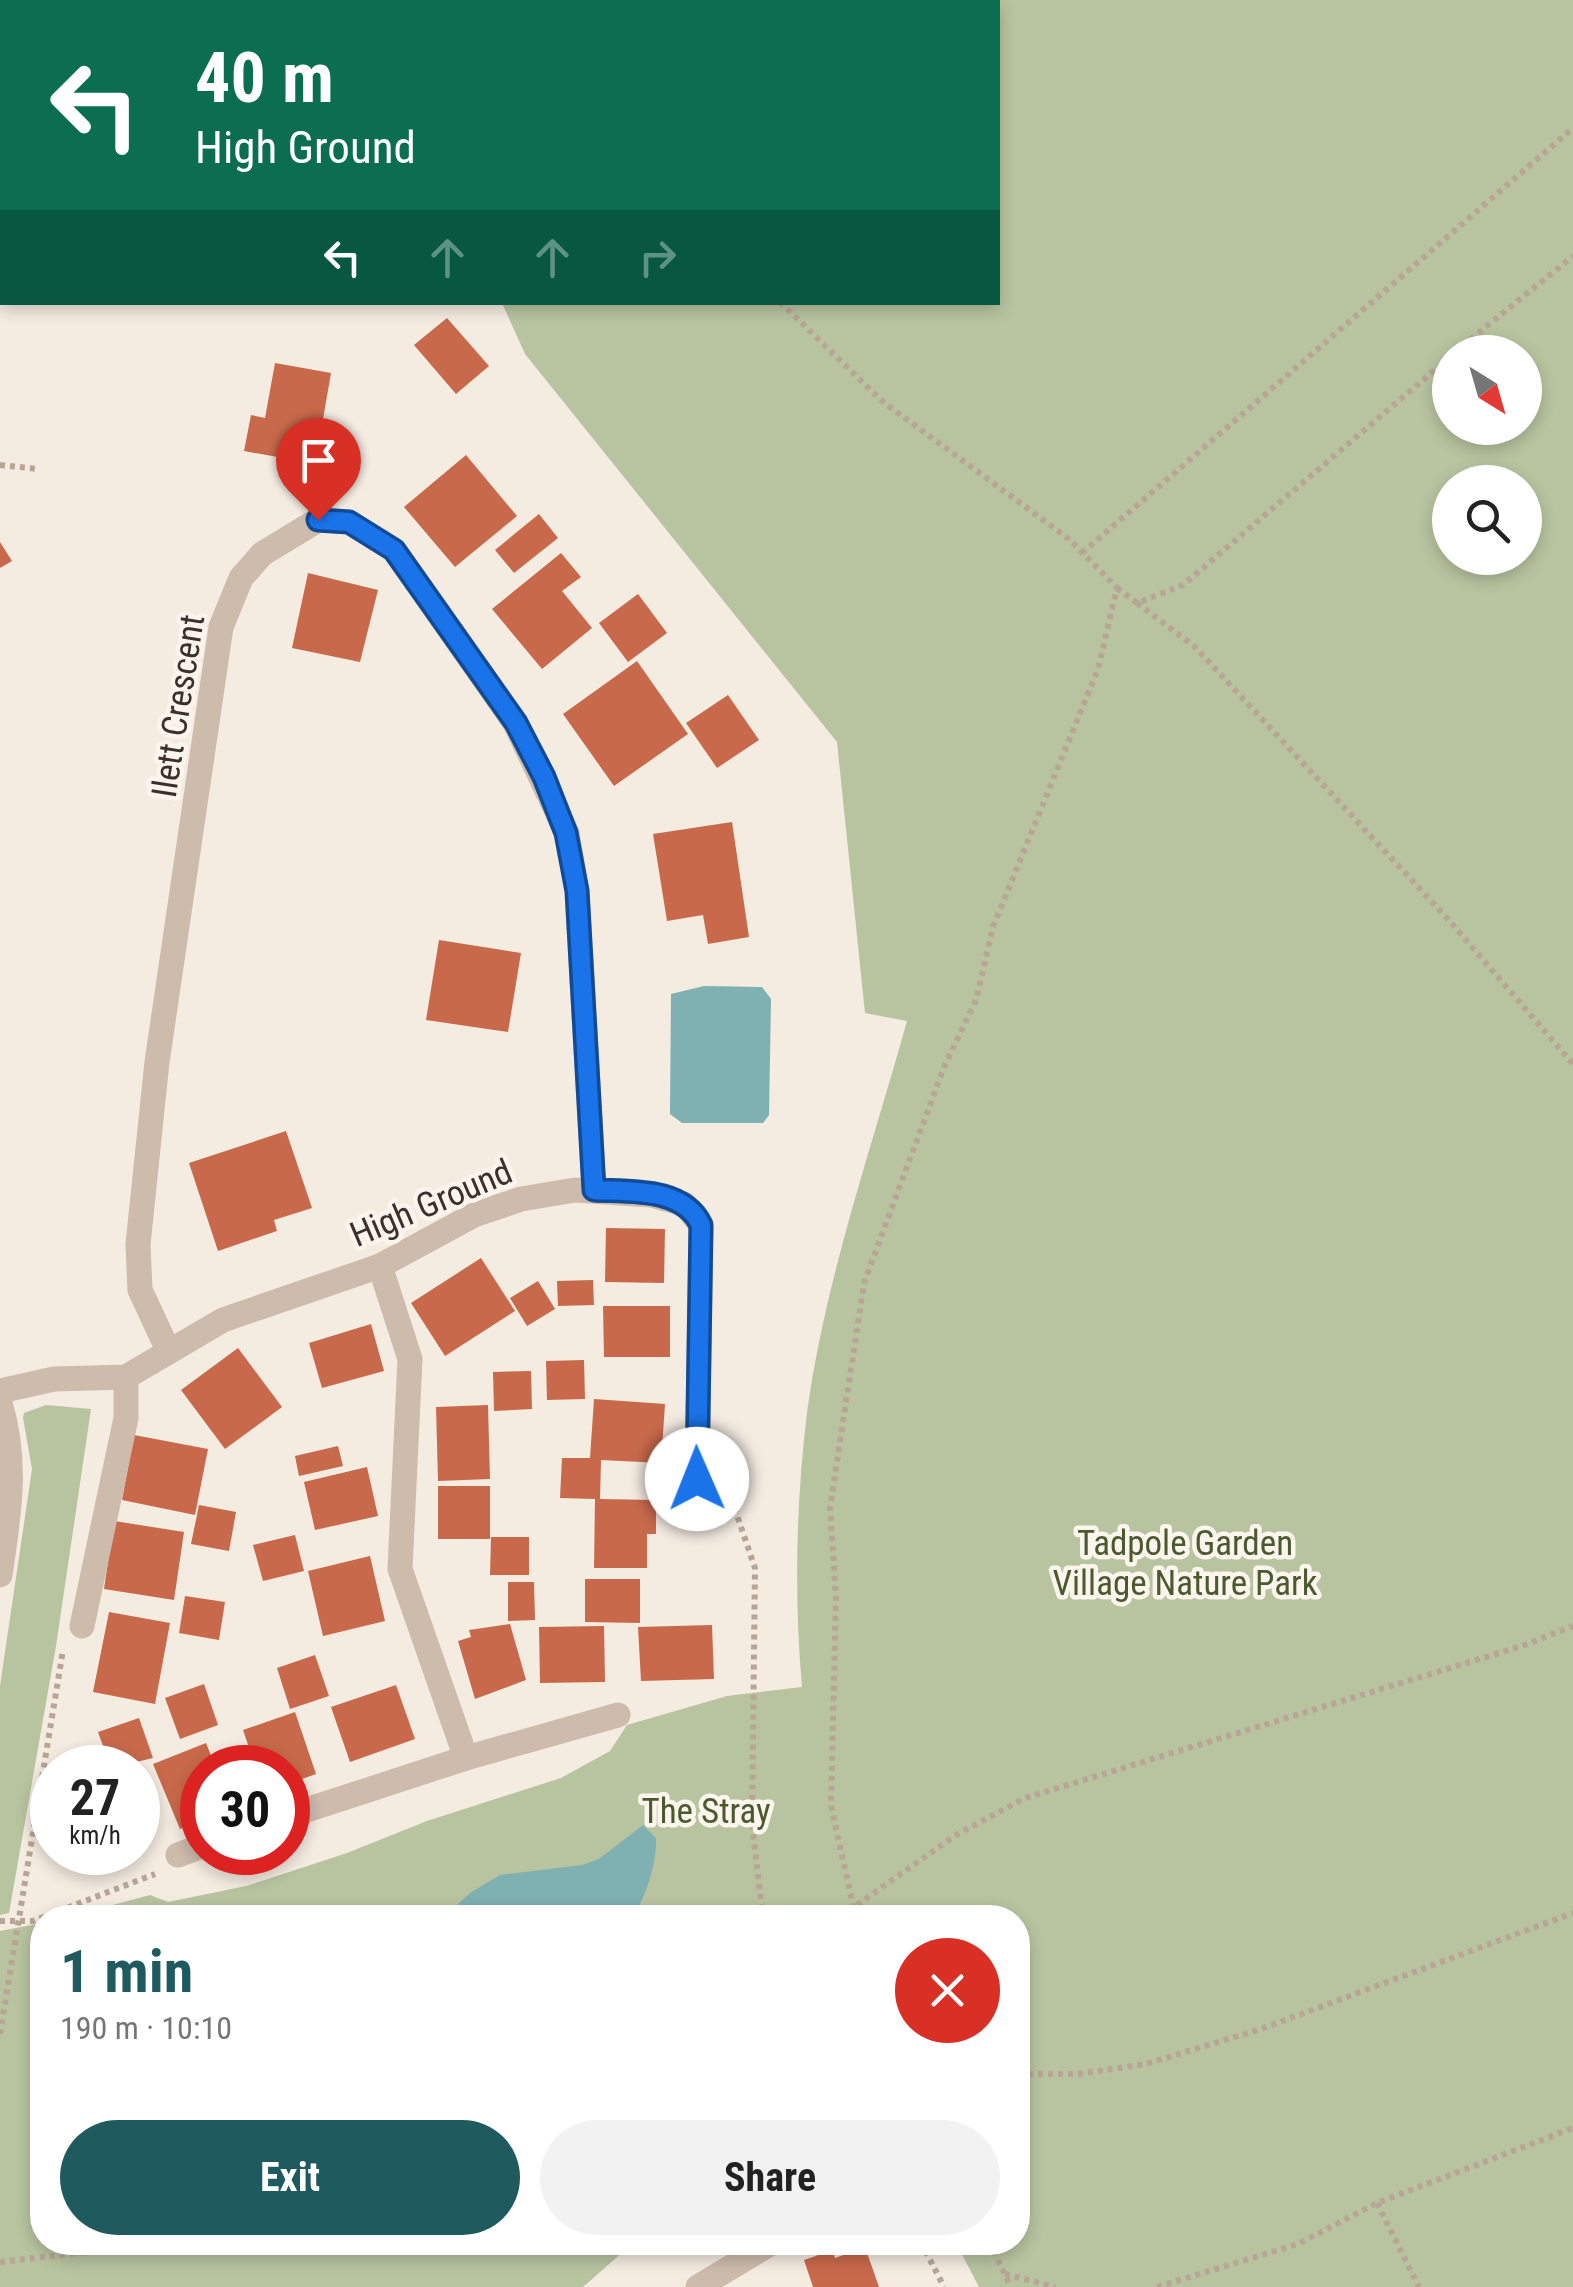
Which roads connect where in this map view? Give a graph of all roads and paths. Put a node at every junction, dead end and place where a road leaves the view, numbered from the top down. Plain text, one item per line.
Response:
1 (1573, 128) edge
2 (1573, 256) edge
3 (783, 305) edge
4 (1477, 335) edge
5 (1432, 373) edge
6 (0, 465) edge
7 (38, 469) dead end
8 (1082, 552) junction
9 (1116, 588) junction
10 (1137, 603) junction
11 (1573, 1064) edge
12 (594, 1190) junction
13 (380, 1266) junction
14 (168, 1350) junction
15 (126, 1378) junction
16 (0, 1391) edge
17 (0, 1403) edge
18 (710, 1477) joint
19 (0, 1574) edge
20 (82, 1626) dead end
21 (1573, 1626) edge
22 (63, 1647) dead end
23 (618, 1715) dead end
24 (466, 1758) junction
25 (310, 1809) edge
26 (178, 1855) edge
27 (74, 1905) edge
28 (760, 1905) edge
29 (854, 1905) edge
30 (857, 1905) edge
31 (1573, 1913) edge
32 (16, 1920) junction
33 (0, 1921) edge
34 (30, 1921) edge
35 (0, 2034) edge
36 (1030, 2074) edge
37 (1573, 2128) edge
38 (1377, 2203) junction
39 (60, 2255) edge
40 (751, 2255) edge
41 (928, 2255) edge
42 (996, 2255) edge
43 (0, 2262) edge
44 (1005, 2274) junction
45 (698, 2287) edge
46 (944, 2287) edge
47 (1011, 2287) edge
48 (1055, 2287) edge
49 (1157, 2287) edge
50 (1419, 2287) edge

1 - 8 path
2 - 4 path
3 - 8 path
5 - 10 path
6 - 7 path
8 - 9 path
9 - 10 path
9 - 29 path
10 - 11 path
12 - 13 street, High Ground
12 - 14 street, Ilett Crescent
12 - 18 street, High Ground
13 - 14 street, High Ground
13 - 24 street
14 - 15 street, High Ground
15 - 16 street
15 - 20 street
17 - 19 street
18 - 28 path
21 - 30 path
22 - 32 path
23 - 24 street
24 - 25 street
26 - 27 path
31 - 36 path
32 - 33 path
32 - 34 path
32 - 35 path
37 - 38 path
38 - 49 path
38 - 50 path
39 - 43 path
40 - 45 street
41 - 46 path
42 - 44 path
44 - 47 path
44 - 48 path

